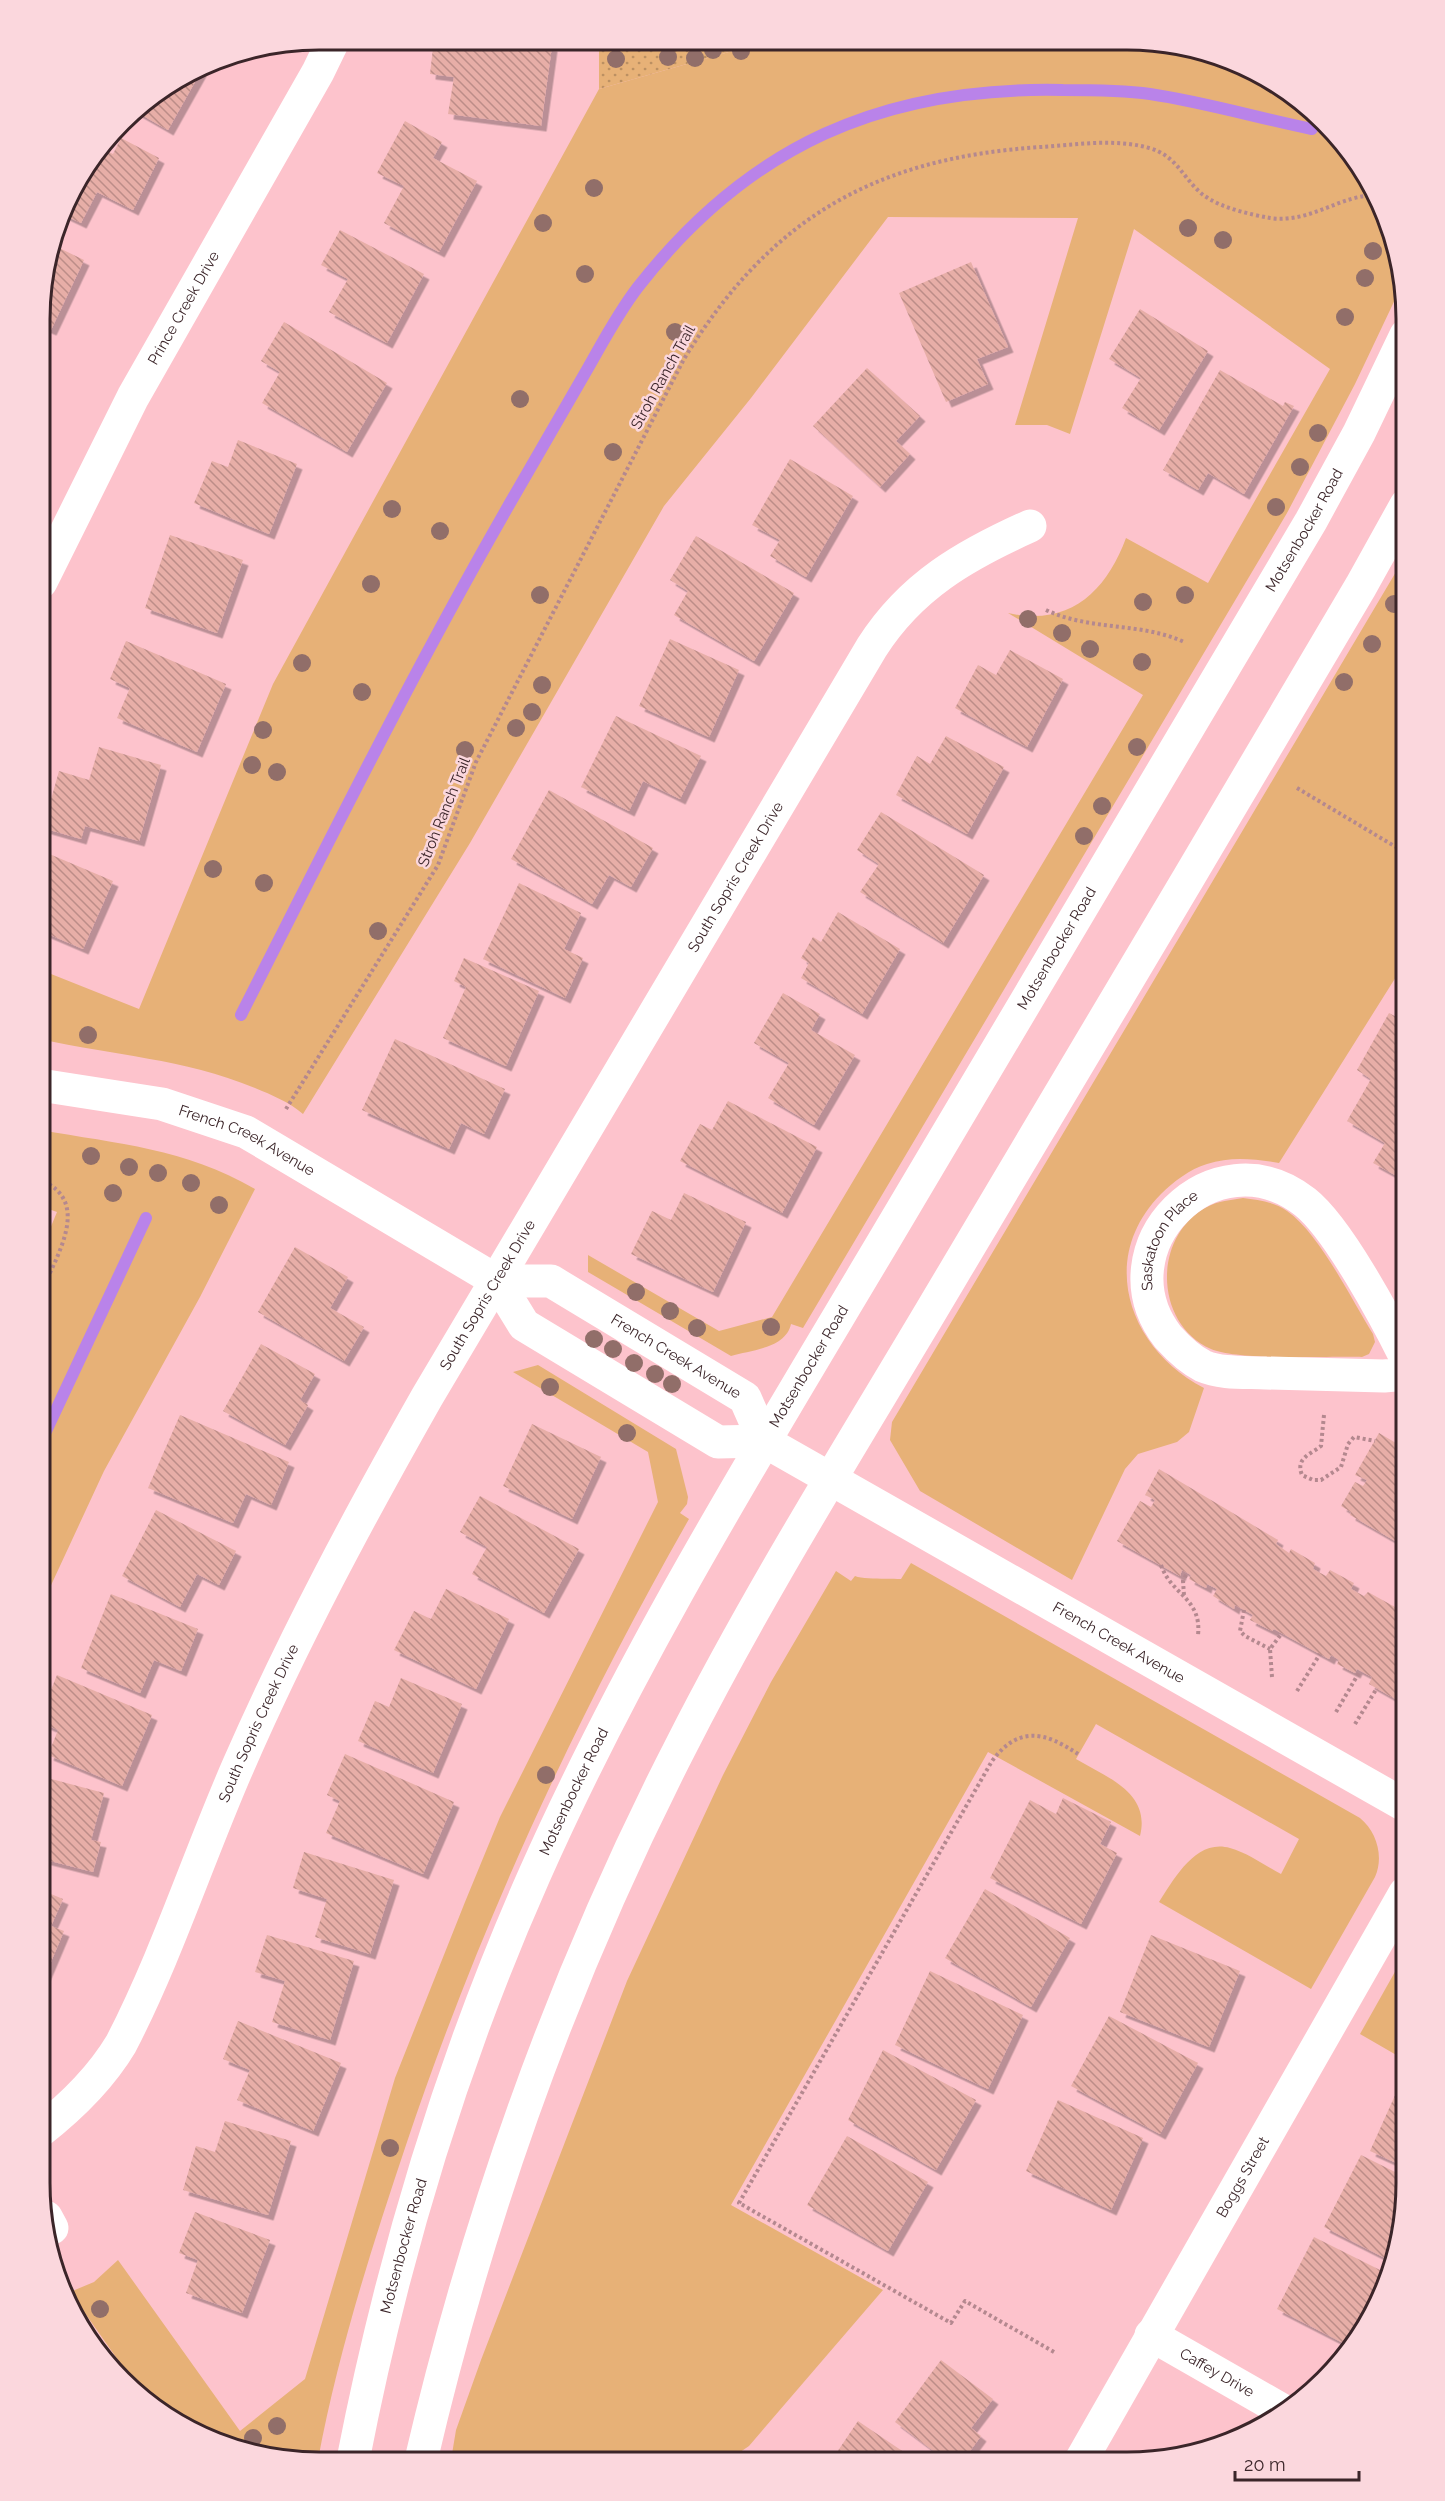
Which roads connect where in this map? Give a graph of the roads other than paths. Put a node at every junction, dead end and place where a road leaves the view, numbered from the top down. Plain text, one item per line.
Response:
1 (329, 50) edge
2 (1396, 356) edge
3 (1396, 523) edge
4 (1030, 526) dead end
5 (50, 564) edge
6 (50, 1087) edge
7 (497, 1281) junction
8 (1396, 1341) edge
9 (1396, 1375) edge
10 (764, 1441) junction
11 (832, 1479) junction
12 (1396, 1800) edge
13 (1396, 1910) edge
14 (50, 2122) edge
15 (1151, 2335) junction
16 (1276, 2406) edge
17 (355, 2452) edge
18 (423, 2452) edge
19 (1086, 2452) edge

1 - 5 street, Prince Creek Drive
2 - 10 street, Motsenbocker Road
3 - 11 street
4 - 7 street, South Sopris Creek Drive
6 - 7 street, French Creek Avenue
7 - 10 street, French Creek Avenue
7 - 10 street, French Creek Avenue
7 - 14 street, South Sopris Creek Drive
8 - 9 street, Saskatoon Place
10 - 11 street, French Creek Avenue
10 - 17 street, Motsenbocker Road
11 - 12 street, French Creek Avenue
11 - 18 street
13 - 15 street, Boggs Street
15 - 16 street, Caffey Drive
15 - 19 street, Boggs Street

